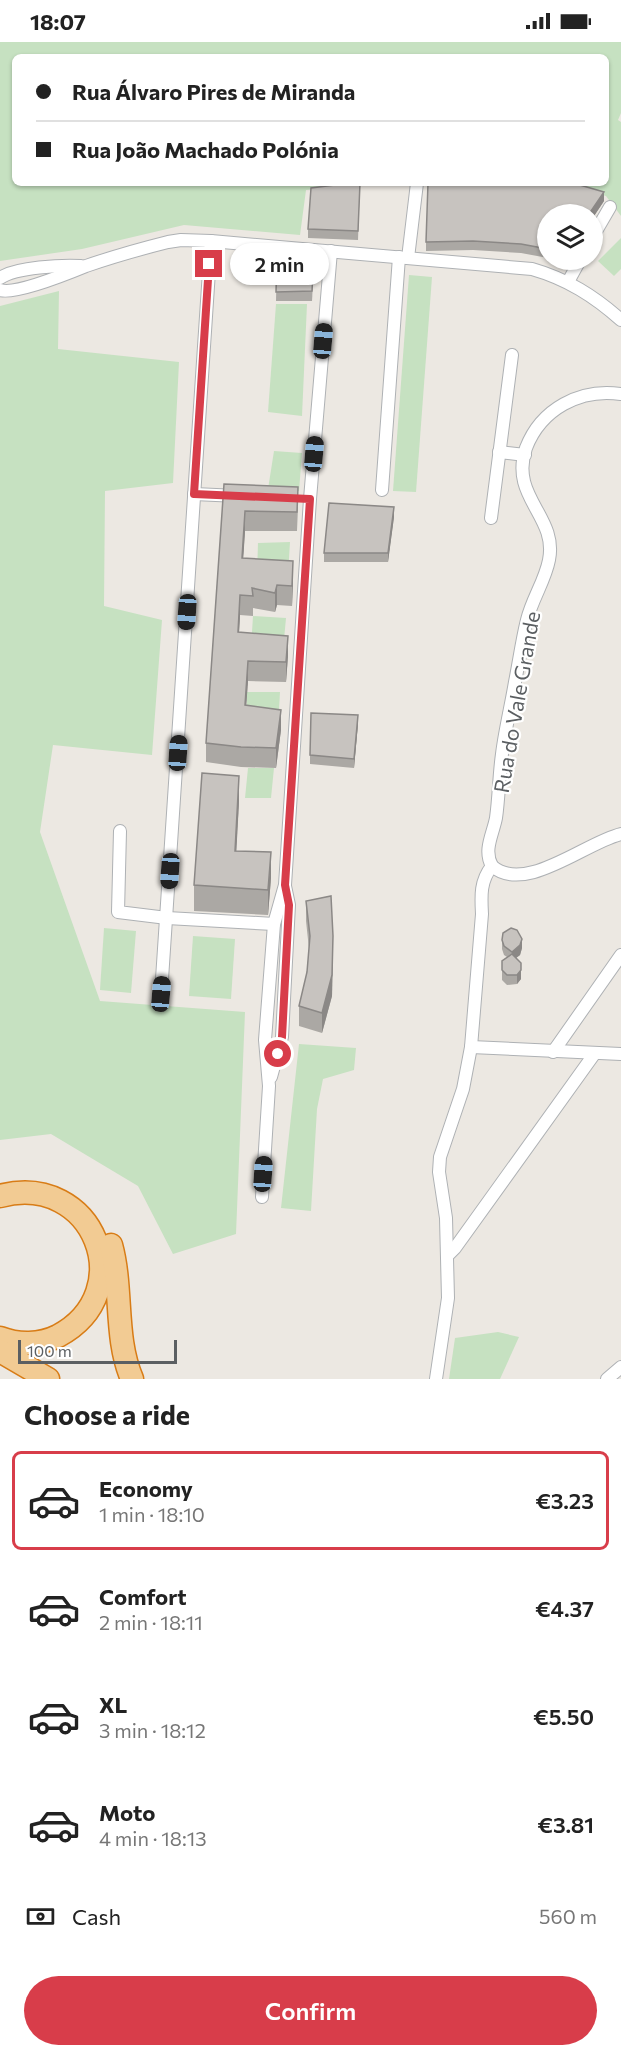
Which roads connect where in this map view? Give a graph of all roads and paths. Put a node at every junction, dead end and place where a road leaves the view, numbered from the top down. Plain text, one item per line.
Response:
1 (416, 186) edge
2 (610, 207) dead end
3 (603, 219) edge
4 (211, 241) junction
5 (331, 251) junction
6 (404, 257) junction
7 (85, 267) junction
8 (575, 270) edge
9 (0, 278) edge
10 (568, 282) junction
11 (0, 290) edge
12 (621, 320) edge
13 (512, 355) dead end
14 (621, 394) edge
15 (500, 452) junction
16 (525, 455) junction
17 (382, 490) dead end
18 (194, 494) junction
19 (256, 496) edge
20 (491, 518) dead end
21 (120, 831) dead end
22 (621, 834) edge
23 (492, 866) junction
24 (285, 885) junction
25 (167, 918) junction
26 (274, 924) junction
27 (621, 955) edge
28 (161, 994) dead end
29 (471, 1047) junction
30 (619, 1051) edge
31 (553, 1052) junction
32 (595, 1053) junction
33 (269, 1086) junction
34 (0, 1183) edge
35 (0, 1196) edge
36 (262, 1197) dead end
37 (447, 1256) junction
38 (0, 1338) edge
39 (0, 1352) edge
40 (621, 1367) edge
41 (0, 1368) edge
42 (20, 1379) edge
43 (48, 1379) edge
44 (132, 1379) edge
45 (436, 1379) edge
46 (607, 1379) edge

1 - 6 street
2 - 3 street
4 - 5 street
4 - 7 street
4 - 18 street
5 - 6 street
5 - 24 street
6 - 10 street
6 - 17 street
7 - 9 street
7 - 11 street
8 - 10 street
10 - 12 street
13 - 15 street
14 - 16 street, Rua do Vale Grande
15 - 16 street
15 - 20 street
16 - 23 street, Rua do Vale Grande
18 - 19 street
18 - 25 street
21 - 25 street
22 - 23 street
23 - 29 street
24 - 26 street
24 - 33 street
25 - 26 street
25 - 28 street
26 - 33 street
27 - 31 street
29 - 31 street
29 - 37 street
30 - 32 street
31 - 32 street
32 - 37 street
33 - 36 street
34 - 44 highway
35 - 38 highway
37 - 45 street
39 - 43 highway
40 - 46 street
41 - 42 highway

